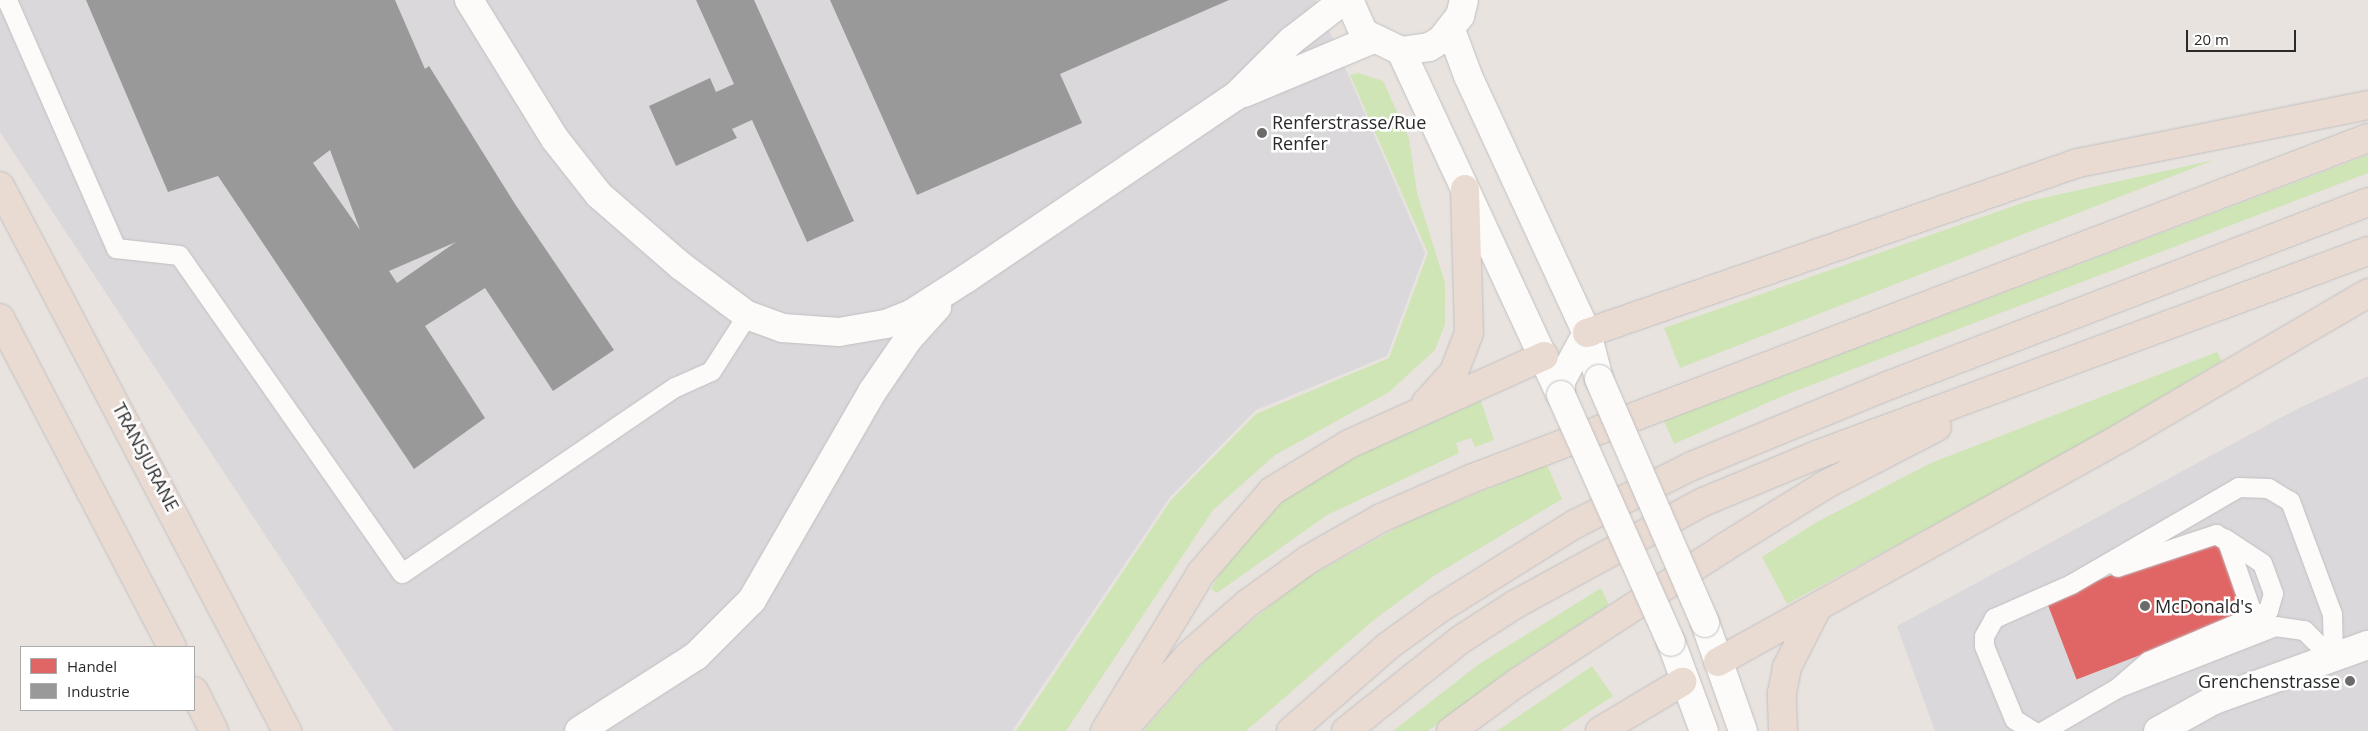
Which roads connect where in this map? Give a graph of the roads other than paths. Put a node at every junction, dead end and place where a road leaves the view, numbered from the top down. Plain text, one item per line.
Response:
1 (7, 0) edge
2 (469, 0) edge
3 (1344, 0) edge
4 (1349, 0) edge
5 (1464, 0) edge
6 (1451, 30) junction
7 (1371, 40) junction
8 (1401, 51) junction
9 (1236, 96) junction
10 (2368, 105) edge
11 (2368, 138) edge
12 (0, 186) edge
13 (1466, 189) junction
14 (2368, 202) edge
15 (2368, 251) edge
16 (967, 278) junction
17 (2368, 294) edge
18 (747, 315) junction
19 (0, 318) edge
20 (1587, 333) junction
21 (2098, 353) junction
22 (1544, 356) junction
23 (1573, 361) junction
24 (1599, 378) junction
25 (1561, 395) junction
26 (1416, 412) junction
27 (2224, 538) junction
28 (2071, 584) junction
29 (1819, 605) junction
30 (2244, 620) junction
31 (2368, 645) edge
32 (171, 646) edge
33 (2333, 659) junction
34 (1718, 662) junction
35 (1682, 682) junction
36 (2116, 688) junction
37 (195, 693) edge
38 (214, 731) edge
39 (287, 731) edge
40 (579, 731) edge
41 (1105, 731) edge
42 (1122, 731) edge
43 (1291, 731) edge
44 (1346, 731) edge
45 (1451, 731) edge
46 (1600, 731) edge
47 (1704, 731) edge
48 (1743, 731) edge
49 (1783, 731) edge
50 (2033, 731) edge
51 (2044, 731) edge
52 (2158, 731) edge

1 - 18 lane
2 - 18 street
3 - 9 street
4 - 7 street
5 - 6 street
6 - 8 street
6 - 20 street
7 - 8 street
7 - 9 street
8 - 13 street
9 - 16 street
10 - 20 highway
11 - 42 highway
12 - 39 highway, TRANSJURANE
13 - 22 street
13 - 26 highway
14 - 43 highway
15 - 21 highway
16 - 18 street
16 - 40 street
17 - 29 highway
19 - 32 highway
20 - 23 street
20 - 24 street
21 - 44 highway
21 - 45 highway
22 - 23 street
22 - 25 street
22 - 26 highway
23 - 24 street
23 - 25 street
24 - 34 street, bridge
25 - 35 street, bridge
26 - 41 highway
27 - 28 lane
27 - 30 lane
27 - 30 lane
28 - 33 lane
28 - 50 lane
29 - 34 highway
29 - 49 highway
30 - 36 lane
31 - 33 street
33 - 36 lane
33 - 52 street
34 - 35 street
34 - 48 street
35 - 46 highway
35 - 47 street
36 - 51 lane
37 - 38 highway

